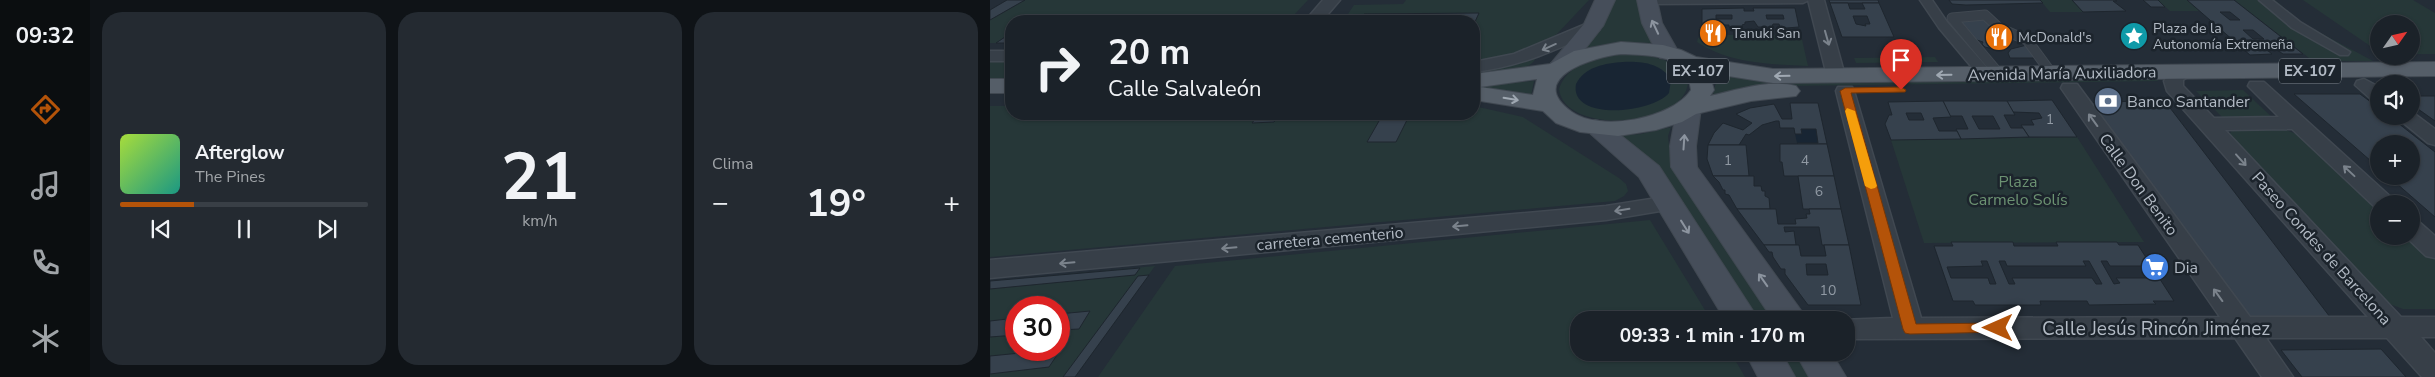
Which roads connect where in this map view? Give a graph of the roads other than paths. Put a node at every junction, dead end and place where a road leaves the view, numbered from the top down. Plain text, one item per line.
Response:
1 (1332, 0) edge
2 (1605, 0) edge
3 (1647, 0) edge
4 (1803, 0) edge
5 (1816, 0) edge
6 (1926, 0) edge
7 (2265, 0) edge
8 (1318, 15) edge
9 (1593, 26) junction
10 (1668, 53) junction
11 (990, 56) edge
12 (1005, 56) edge
13 (2341, 61) junction
14 (1690, 63) junction
15 (1480, 66) edge
16 (1558, 69) junction
17 (2435, 70) edge
18 (1992, 74) junction
19 (2052, 74) junction
20 (1480, 80) edge
21 (2180, 80) junction
22 (1841, 83) junction
23 (2420, 84) edge
24 (2435, 84) edge
25 (2370, 85) edge
26 (990, 86) edge
27 (1005, 86) edge
28 (2257, 86) junction
29 (2070, 88) junction
30 (2370, 88) edge
31 (1480, 94) edge
32 (990, 98) edge
33 (1005, 98) edge
34 (1549, 105) junction
35 (1689, 108) junction
36 (2298, 123) junction
37 (2209, 124) junction
38 (2417, 125) edge
39 (1595, 127) junction
40 (2435, 139) edge
41 (2375, 195) edge
42 (1670, 203) junction
43 (2420, 236) edge
44 (2435, 250) edge
45 (990, 270) edge
46 (1736, 311) edge
47 (1785, 311) edge
48 (2242, 327) junction
49 (2394, 327) junction
50 (2435, 327) edge
51 (1855, 329) edge
52 (1910, 329) junction
53 (1767, 361) edge
54 (1818, 361) edge
55 (2435, 372) edge
56 (1777, 377) edge
57 (1828, 377) edge
58 (2278, 377) edge

1 - 8 street
2 - 9 main road
3 - 4 street
10 -> 3 main road
5 -> 22 street
6 - 18 street
7 - 13 street
9 -> 15 street
9 - 16 main road
10 - 14 main road, EX-107
10 - 16 main road, EX-107
11 - 12 street
13 - 17 main road, Avenida María Auxiliadora / EX-107
13 - 21 main road, Avenida María Auxiliadora / EX-107
13 - 25 main road
22 -> 14 main road, Avenida María Auxiliadora / EX-107
14 - 35 main road, EX-107
16 - 20 main road, EX-107
16 - 34 main road
18 - 19 main road, Avenida María Auxiliadora / EX-107
18 - 19 lane
18 -> 22 main road, Avenida María Auxiliadora / EX-107
19 - 21 main road, Avenida María Auxiliadora / EX-107
21 - 28 main road, Avenida María Auxiliadora / EX-107
21 - 29 main road, Avenida María Auxiliadora / EX-107
21 - 37 street, Paseo Condes de Barcelona
22 - 29 main road, Avenida María Auxiliadora / EX-107
22 - 35 main road, Avenida María Auxiliadora / EX-107
22 - 52 street
23 - 24 main road
26 - 27 main road
28 - 30 main road, Avenida María Auxiliadora / EX-107
28 - 36 street
48 -> 29 street, Calle Don Benito
31 -> 34 main road, EX-107
32 - 33 main road
34 - 39 main road, EX-107
35 - 39 main road, EX-107
47 -> 35 main road
36 - 37 street
41 -> 36 street
37 -> 49 street, Paseo Condes de Barcelona
38 - 40 street
39 - 42 main road
42 -> 45 street, carretera cementerio
42 -> 46 main road
43 - 44 street
48 - 49 street, Calle Jesús Rincón Jiménez
48 - 52 street, Calle Jesús Rincón Jiménez
48 - 58 street, Calle Don Benito
49 - 50 street, Calle Jesús Rincón Jiménez
49 - 55 street, Paseo Condes de Barcelona
51 - 52 street, Calle Jesús Rincón Jiménez
53 - 56 main road
54 - 57 main road

